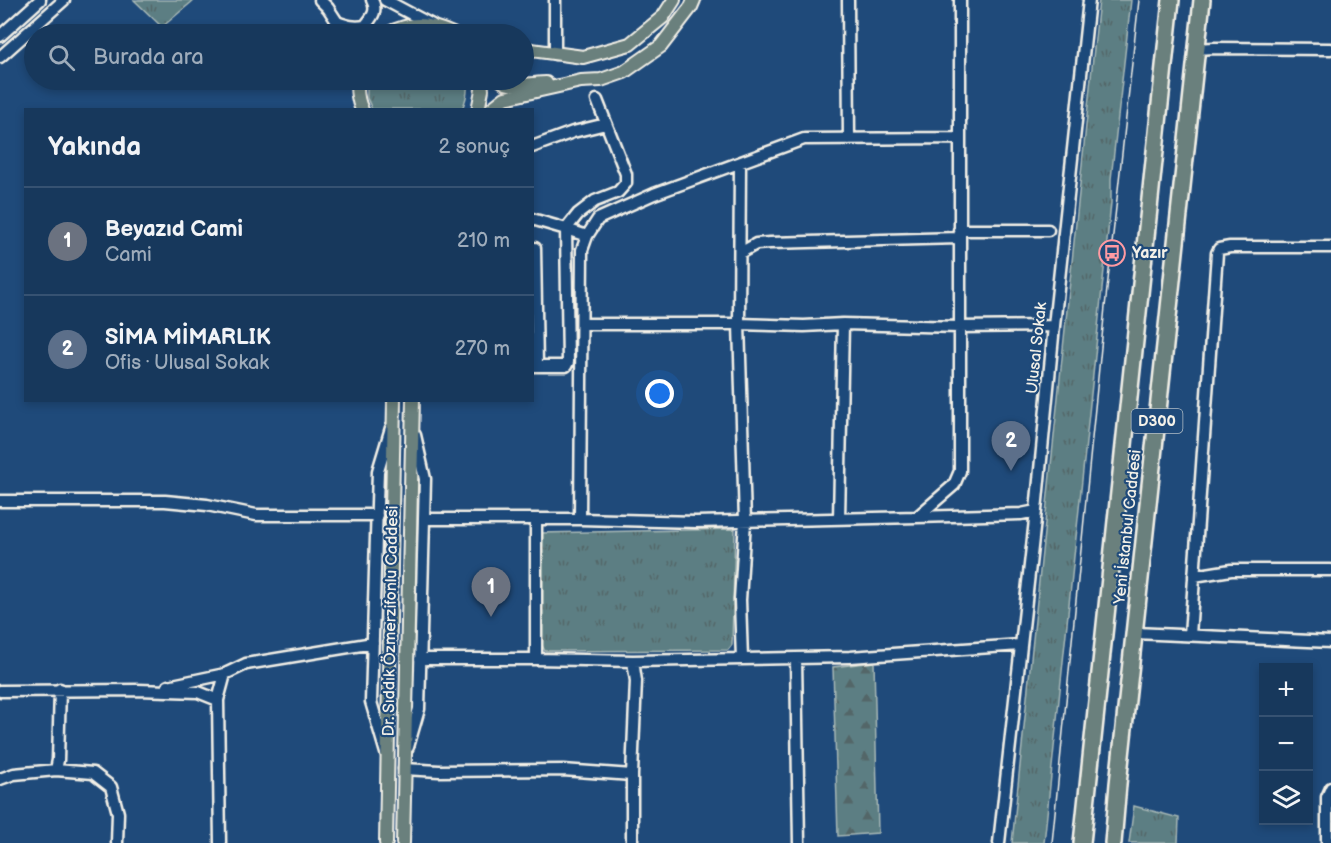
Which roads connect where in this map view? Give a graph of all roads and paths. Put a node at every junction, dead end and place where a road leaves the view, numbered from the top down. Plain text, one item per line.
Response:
1 (40, 0) edge
2 (64, 0) edge
3 (320, 0) edge
4 (372, 0) edge
5 (385, 0) edge
6 (555, 0) edge
7 (674, 0) edge
8 (694, 0) edge
9 (848, 0) edge
10 (960, 0) edge
11 (1089, 0) edge
12 (1171, 0) edge
13 (1202, 0) edge
14 (337, 22) joint
15 (37, 24) edge
16 (341, 24) edge
17 (367, 24) edge
18 (429, 24) edge
19 (0, 36) edge
20 (24, 36) edge
21 (1196, 49) junction
22 (1331, 49) edge
23 (534, 51) edge
24 (555, 54) junction
25 (0, 57) edge
26 (534, 57) edge
27 (577, 82) junction
28 (534, 83) edge
29 (358, 90) edge
30 (482, 90) edge
31 (597, 100) dead end
32 (361, 108) edge
33 (478, 108) edge
34 (492, 108) edge
35 (606, 124) junction
36 (959, 138) junction
37 (849, 139) junction
38 (534, 146) edge
39 (740, 163) junction
40 (534, 220) edge
41 (566, 229) junction
42 (1048, 230) dead end
43 (959, 234) junction
44 (587, 236) junction
45 (1331, 247) edge
46 (535, 248) dead end
47 (740, 253) junction
48 (582, 324) junction
49 (739, 324) junction
50 (843, 324) junction
51 (1054, 326) junction
52 (959, 327) junction
53 (535, 366) edge
54 (394, 402) edge
55 (413, 402) edge
56 (394, 416) junction
57 (412, 420) junction
58 (1, 501) edge
59 (1036, 511) junction
60 (377, 515) junction
61 (917, 517) junction
62 (424, 519) junction
63 (580, 519) junction
64 (839, 519) junction
65 (536, 520) junction
66 (745, 521) junction
67 (1331, 570) edge
68 (1194, 576) junction
69 (1331, 629) edge
70 (1135, 633) junction
71 (1190, 634) junction
72 (1331, 642) edge
73 (373, 643) junction
74 (1020, 645) junction
75 (796, 658) junction
76 (420, 659) junction
77 (536, 659) junction
78 (742, 659) junction
79 (633, 661) junction
80 (225, 674) junction
81 (60, 689) junction
82 (0, 690) edge
83 (138, 690) junction
84 (218, 700) junction
85 (387, 759) junction
86 (405, 764) junction
87 (56, 770) junction
88 (632, 775) junction
89 (0, 778) edge
90 (1331, 788) edge
91 (117, 843) edge
92 (220, 843) edge
93 (386, 843) edge
94 (403, 843) edge
95 (632, 843) edge
96 (799, 843) edge
97 (999, 843) edge
98 (1082, 843) edge
99 (1113, 843) edge
100 (1327, 843) edge

1 - 19 street
2 - 15 street
3 - 14 street
4 - 17 street
5 - 18 street
6 - 24 street
7 - 24 main road
8 - 27 main road
9 - 37 street
10 - 36 street
11 - 51 street, Ulusal Sokak
12 - 98 highway, Yeni İstanbul Caddesi / D300
13 - 21 highway, Yeni İstanbul Caddesi / D300
14 - 16 street
20 - 25 street
21 - 22 street
21 - 70 highway, Yeni İstanbul Caddesi / D300
23 - 24 main road
24 - 26 main road
27 - 28 main road
27 - 34 main road
29 - 32 main road
30 - 33 main road
31 - 35 street
35 - 38 street
35 - 41 street
36 - 37 street
36 - 43 street
37 - 39 street
39 - 44 street
39 - 47 street
40 - 41 street
41 - 44 street
41 - 53 street
42 - 43 street
43 - 47 street
43 - 52 street
44 - 48 street
45 - 68 street
46 - 53 street
47 - 49 street
48 - 49 street
48 - 63 street
49 - 50 street
49 - 66 street
50 - 52 street
50 - 64 street
51 - 52 street
51 - 59 street, Ulusal Sokak
52 - 61 street
54 - 56 main road, Dr. Sıddık Özmerzifonlu Caddesi
55 - 57 main road, Dr. Sıddık Özmerzifonlu Caddesi
56 - 60 street
56 - 85 main road, Dr. Sıddık Özmerzifonlu Caddesi
57 - 62 street
57 - 86 main road, Dr. Sıddık Özmerzifonlu Caddesi
58 - 60 street
59 - 61 street
59 - 74 street, Ulusal Sokak
60 - 73 street
61 - 64 street
62 - 65 street
62 - 76 street
63 - 65 street
63 - 66 street
64 - 66 street
65 - 77 street
66 - 78 street
67 - 68 street
68 - 71 street
69 - 72 street
70 - 71 street
70 - 99 highway, Yeni İstanbul Caddesi / D300
71 - 72 street
73 - 80 street
73 - 85 street
74 - 75 street
74 - 97 street, Ulusal Sokak
75 - 78 street
75 - 96 street
76 - 77 street
76 - 86 street
77 - 79 street
78 - 79 street
79 - 88 street
80 - 83 street
80 - 84 street
81 - 82 street
81 - 83 street
81 - 87 street
83 - 84 street
84 - 92 street
85 - 93 main road, Dr. Sıddık Özmerzifonlu Caddesi
86 - 88 street
86 - 94 main road, Dr. Sıddık Özmerzifonlu Caddesi
87 - 89 street
87 - 91 street
88 - 95 street
90 - 100 street

